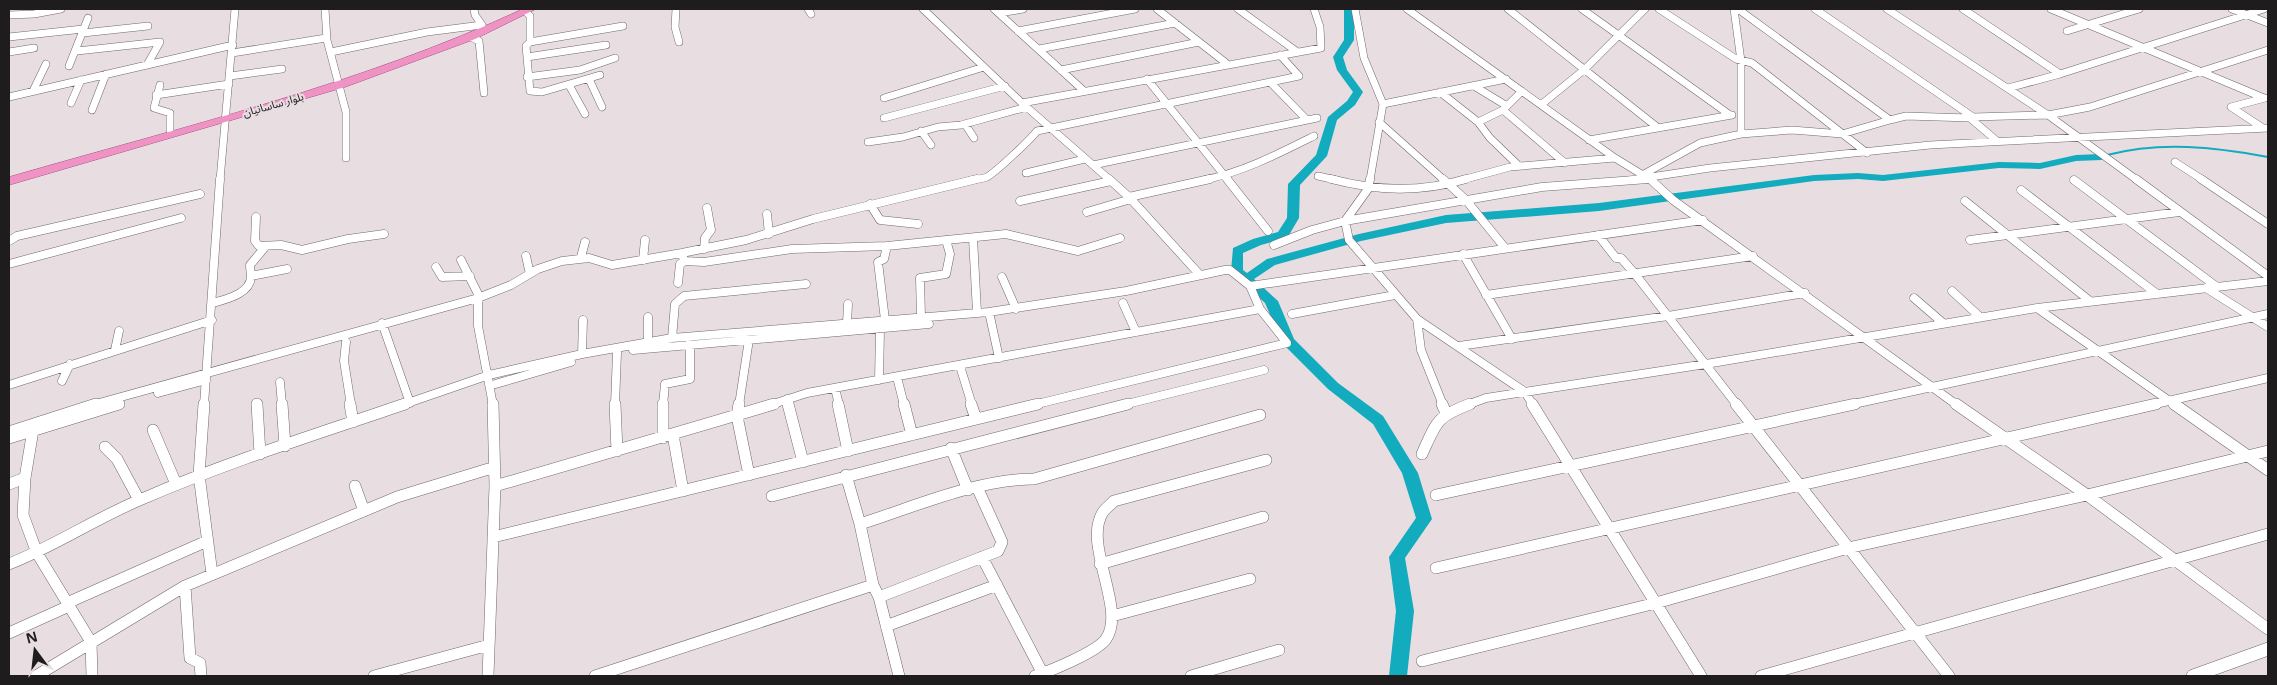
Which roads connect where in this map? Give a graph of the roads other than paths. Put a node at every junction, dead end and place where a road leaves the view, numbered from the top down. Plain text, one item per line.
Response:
1 (62, 9) edge
2 (236, 9) edge
3 (325, 9) edge
4 (474, 9) edge
5 (676, 9) edge
6 (923, 9) edge
7 (1023, 9) edge
8 (1134, 9) edge
9 (1157, 9) edge
10 (1238, 9) edge
11 (1314, 9) edge
12 (1355, 9) edge
13 (1407, 9) edge
14 (1508, 9) edge
15 (1582, 9) edge
16 (1644, 9) edge
17 (1658, 9) edge
18 (1736, 9) edge
19 (1815, 9) edge
20 (1887, 9) edge
21 (1963, 9) edge
22 (2056, 9) edge
23 (2139, 9) edge
24 (2232, 9) edge
25 (2264, 9) edge
26 (524, 10) edge
27 (996, 11) edge
28 (9, 14) edge
29 (2246, 14) junction
30 (88, 18) dead end
31 (1175, 23) junction
32 (2268, 23) edge
33 (2087, 24) junction
34 (482, 25) junction
35 (148, 26) dead end
36 (623, 26) dead end
37 (83, 31) junction
38 (1018, 31) junction
39 (2067, 31) dead end
40 (1617, 34) junction
41 (9, 37) edge
42 (471, 37) junction
43 (326, 38) junction
44 (530, 42) junction
45 (679, 42) dead end
46 (1199, 42) junction
47 (232, 45) junction
48 (606, 45) dead end
49 (2142, 47) junction
50 (34, 48) dead end
51 (1038, 50) junction
52 (2268, 50) edge
53 (77, 51) junction
54 (1296, 51) junction
55 (9, 52) edge
56 (331, 52) junction
57 (232, 53) junction
58 (1280, 54) junction
59 (527, 56) junction
60 (614, 58) dead end
61 (1741, 62) junction
62 (1226, 63) junction
63 (46, 64) dead end
64 (146, 64) junction
65 (69, 66) dead end
66 (984, 67) junction
67 (282, 68) dead end
68 (1585, 69) junction
69 (1061, 70) junction
70 (2200, 72) junction
71 (106, 74) junction
72 (2060, 74) junction
73 (600, 75) dead end
74 (527, 77) junction
75 (589, 79) junction
76 (1147, 79) junction
77 (1506, 79) junction
78 (81, 80) junction
79 (229, 80) junction
80 (1270, 82) junction
81 (340, 83) junction
82 (160, 85) dead end
83 (570, 85) junction
84 (1005, 86) junction
85 (1474, 86) junction
86 (2008, 88) junction
87 (33, 91) junction
88 (1084, 91) junction
89 (1522, 91) junction
90 (1440, 92) junction
91 (484, 93) dead end
92 (156, 95) junction
93 (9, 97) edge
94 (2266, 97) edge
95 (884, 98) dead end
96 (71, 103) dead end
97 (1167, 104) junction
98 (1384, 104) junction
99 (1542, 104) junction
100 (1025, 105) junction
101 (602, 107) dead end
102 (1505, 108) junction
103 (92, 110) dead end
104 (1740, 113) junction
105 (585, 114) dead end
106 (1730, 115) junction
107 (224, 116) junction
108 (2048, 116) junction
109 (884, 118) dead end
110 (1317, 118) dead end
111 (1971, 118) junction
112 (1307, 120) junction
113 (1890, 120) junction
114 (1379, 122) junction
115 (1478, 122) junction
116 (964, 124) junction
117 (1050, 127) junction
118 (1657, 127) junction
119 (2266, 128) edge
120 (170, 130) junction
121 (921, 131) junction
122 (1741, 134) junction
123 (1842, 134) junction
124 (1314, 136) dead end
125 (2075, 137) junction
126 (974, 138) dead end
127 (1589, 140) junction
128 (1998, 140) junction
129 (868, 142) dead end
130 (1198, 144) junction
131 (931, 145) dead end
132 (1867, 153) junction
133 (346, 158) dead end
134 (1615, 158) junction
135 (1086, 159) junction
136 (2175, 162) dead end
137 (1565, 163) junction
138 (1093, 165) junction
139 (1519, 166) junction
140 (1026, 174) dead end
141 (1644, 174) junction
142 (9, 175) edge
143 (1224, 176) junction
144 (1318, 176) dead end
145 (1651, 179) junction
146 (2074, 180) dead end
147 (9, 181) edge
148 (1111, 181) junction
149 (1446, 185) junction
150 (1368, 189) junction
151 (2021, 190) dead end
152 (200, 194) dead end
153 (1130, 198) junction
154 (1466, 200) junction
155 (1020, 201) dead end
156 (1965, 201) dead end
157 (870, 204) junction
158 (707, 208) dead end
159 (1086, 212) dead end
160 (2179, 212) junction
161 (767, 214) dead end
162 (1479, 216) joint
163 (256, 217) dead end
164 (181, 218) dead end
165 (2125, 218) junction
166 (1703, 220) junction
167 (1345, 221) junction
168 (918, 224) dead end
169 (2268, 224) edge
170 (2069, 226) junction
171 (1268, 231) dead end
172 (384, 234) dead end
173 (769, 234) junction
174 (2008, 235) junction
175 (1598, 236) junction
176 (973, 238) junction
177 (1120, 238) dead end
178 (645, 240) dead end
179 (946, 240) junction
180 (1970, 240) dead end
181 (9, 241) edge
182 (585, 242) dead end
183 (1274, 245) dead end
184 (266, 246) junction
185 (886, 246) junction
186 (1505, 248) junction
187 (704, 249) junction
188 (1463, 254) junction
189 (526, 256) dead end
190 (1753, 256) junction
191 (582, 257) junction
192 (684, 257) junction
193 (462, 260) dead end
194 (643, 260) junction
195 (9, 264) edge
196 (436, 267) dead end
197 (1372, 268) junction
198 (287, 269) dead end
199 (534, 272) junction
200 (1635, 274) junction
201 (1200, 275) junction
202 (251, 276) junction
203 (470, 276) junction
204 (2268, 276) edge
205 (1002, 277) dead end
206 (2268, 281) edge
207 (678, 283) dead end
208 (806, 284) dead end
209 (1250, 286) junction
210 (2217, 287) junction
211 (2206, 288) junction
212 (1952, 292) dead end
213 (1805, 293) junction
214 (2157, 294) junction
215 (1395, 295) junction
216 (1486, 295) junction
217 (1914, 298) dead end
218 (2090, 301) junction
219 (477, 302) junction
220 (213, 303) junction
221 (1123, 303) dead end
222 (848, 304) dead end
223 (2037, 308) junction
224 (1016, 309) junction
225 (1260, 309) junction
226 (977, 312) junction
227 (989, 312) junction
228 (1292, 314) dead end
229 (2268, 314) edge
230 (648, 316) dead end
231 (1668, 316) junction
232 (921, 317) junction
233 (1980, 317) junction
234 (2252, 317) junction
235 (1416, 319) junction
236 (212, 320) junction
237 (583, 320) dead end
238 (885, 320) junction
239 (847, 323) junction
240 (1943, 323) junction
241 (929, 324) dead end
242 (383, 327) junction
243 (2268, 327) edge
244 (880, 330) junction
245 (119, 331) dead end
246 (1136, 332) junction
247 (749, 335) junction
248 (1862, 336) junction
249 (1512, 340) junction
250 (667, 341) junction
251 (346, 342) dead end
252 (648, 342) junction
253 (690, 343) junction
254 (1459, 346) junction
255 (115, 350) junction
256 (2097, 351) junction
257 (616, 353) junction
258 (582, 354) junction
259 (998, 358) junction
260 (70, 364) junction
261 (1706, 364) junction
262 (960, 366) junction
263 (1264, 370) dead end
264 (206, 377) junction
265 (898, 377) junction
266 (2268, 378) edge
267 (491, 380) junction
268 (879, 380) junction
269 (62, 381) dead end
270 (280, 382) dead end
271 (9, 385) edge
272 (1930, 386) junction
273 (835, 388) junction
274 (1525, 392) junction
275 (787, 399) junction
276 (2169, 401) junction
277 (257, 403) dead end
278 (410, 403) junction
279 (1446, 412) junction
280 (1260, 415) dead end
281 (737, 416) junction
282 (976, 419) junction
283 (353, 422) junction
284 (1752, 425) junction
285 (33, 430) junction
286 (153, 430) dead end
287 (9, 432) edge
288 (912, 435) junction
289 (668, 436) junction
290 (2005, 437) junction
291 (9, 438) edge
292 (285, 446) junction
293 (105, 447) dead end
294 (951, 448) junction
295 (617, 451) junction
296 (848, 451) junction
297 (2268, 451) edge
298 (260, 454) junction
299 (1422, 454) dead end
300 (2248, 456) junction
301 (1266, 460) dead end
302 (802, 462) junction
303 (1572, 465) junction
304 (495, 467) junction
305 (2268, 470) edge
306 (199, 475) junction
307 (749, 475) junction
308 (846, 475) junction
309 (25, 478) junction
310 (9, 484) edge
311 (176, 484) junction
312 (355, 486) dead end
313 (495, 486) junction
314 (1801, 486) junction
315 (973, 489) junction
316 (683, 491) junction
317 (1436, 495) dead end
318 (2087, 495) junction
319 (772, 496) dead end
320 (139, 500) junction
321 (364, 511) junction
322 (1263, 517) dead end
323 (860, 524) junction
324 (1611, 529) junction
325 (2268, 534) edge
326 (493, 537) junction
327 (207, 541) junction
328 (1848, 548) junction
329 (37, 553) junction
330 (982, 557) junction
331 (2173, 559) junction
332 (9, 564) edge
333 (1100, 564) junction
334 (1436, 568) dead end
335 (212, 574) junction
336 (1250, 579) dead end
337 (873, 585) junction
338 (997, 585) junction
339 (185, 586) junction
340 (879, 597) junction
341 (1656, 603) junction
342 (68, 605) junction
343 (1112, 616) junction
344 (886, 626) junction
345 (2268, 629) edge
346 (9, 632) edge
347 (1916, 633) junction
348 (91, 642) junction
349 (489, 645) junction
350 (1279, 650) dead end
351 (2268, 650) edge
352 (1422, 661) dead end
353 (1039, 675) edge
354 (36, 676) edge
355 (92, 676) edge
356 (201, 676) edge
357 (374, 676) edge
358 (488, 676) edge
359 (595, 676) edge
360 (899, 676) edge
361 (1191, 676) edge
362 (1701, 676) edge
363 (1760, 676) edge
364 (1949, 676) edge
365 (2192, 676) edge

1 - 28 street
2 - 47 street
3 - 43 street
4 - 34 street
5 - 45 street
6 - 66 street
7 - 27 street
8 - 38 street
9 - 31 street
10 - 54 street
11 - 54 street
12 - 98 street
13 - 77 street
14 - 68 street
15 - 40 street
16 - 40 street
17 - 61 street
18 - 61 street
18 - 113 street
19 - 111 street
20 - 86 street
21 - 72 street
22 - 33 street
23 - 33 street
24 - 29 street
25 - 29 street
26 - 34 highway, بلوار ساسانیان
26 - 42 highway, بلوار ساسانیان
26 - 44 street
27 - 38 street
29 - 32 street
29 - 49 street
30 - 37 street
31 - 46 street
31 - 51 street
33 - 39 street
33 - 49 street
34 - 56 street
34 - 81 highway, بلوار ساسانیان
35 - 37 street
36 - 44 street
37 - 41 street
37 - 53 street
38 - 51 street
40 - 68 street
40 - 106 street
42 - 81 highway, بلوار ساسانیان
42 - 91 street
43 - 56 street
43 - 57 street
44 - 59 street
46 - 62 street
46 - 69 street
47 - 57 street
47 - 64 street
48 - 59 street
49 - 70 street
49 - 72 street
50 - 55 street
51 - 69 street
52 - 70 street
53 - 64 street
53 - 65 street
54 - 58 street
56 - 81 street
57 - 79 street
58 - 62 street
58 - 80 street
59 - 74 street
60 - 74 street
61 - 104 street
61 - 123 street
62 - 76 street
63 - 87 street
64 - 71 street
66 - 84 street
66 - 95 street
67 - 79 street
68 - 99 street
68 - 118 street
69 - 88 street
70 - 94 street
70 - 108 street
71 - 78 street
71 - 103 street
72 - 86 street
73 - 75 street
74 - 83 street
75 - 83 street
75 - 101 street
76 - 88 street
76 - 97 street
77 - 85 street
77 - 89 street
78 - 87 street
78 - 96 street
79 - 92 street
79 - 107 street
80 - 97 street
80 - 112 street
81 - 107 highway, بلوار ساسانیان
81 - 133 street
82 - 92 street
83 - 105 street
84 - 100 street
84 - 109 street
85 - 90 street
85 - 102 street
86 - 108 street
87 - 93 street
88 - 100 street
89 - 99 street
89 - 102 street
90 - 98 street
90 - 115 street
92 - 120 street
94 - 119 street
97 - 117 street
97 - 130 street
98 - 114 street
99 - 127 street
100 - 116 street
100 - 117 street
102 - 115 street
102 - 137 street
104 - 106 street
104 - 122 street
106 - 118 street
107 - 120 highway, بلوار ساسانیان
107 - 147 highway, بلوار ساسانیان
107 - 220 street
108 - 111 street
108 - 125 street
110 - 112 street
111 - 113 street
111 - 128 street
112 - 130 street
113 - 123 street
114 - 149 street
114 - 150 street
115 - 139 street
116 - 121 street
116 - 126 street
117 - 135 street
117 - 157 street
118 - 127 street
119 - 125 street
120 - 142 highway, بلوار ساسانیان
121 - 129 street
121 - 131 street
122 - 123 street
122 - 141 street
123 - 132 street
124 - 143 street
125 - 128 street
125 - 160 street
127 - 134 street
128 - 132 street
130 - 138 street
130 - 143 street
132 - 145 street
134 - 137 street
134 - 141 street
135 - 138 street
135 - 140 street
136 - 169 street
137 - 139 street
138 - 148 street
139 - 149 street
141 - 145 street
143 - 153 street
143 - 171 street
144 - 150 street
145 - 154 street
145 - 166 street
146 - 165 street
148 - 153 street
148 - 155 street
149 - 150 street
149 - 154 street
150 - 167 street
151 - 170 street
152 - 181 street
153 - 159 street
153 - 201 street
154 - 162 street
154 - 167 street
156 - 174 street
157 - 168 street
157 - 173 street
158 - 187 street
160 - 165 street
160 - 204 street
161 - 173 street
162 - 186 street
163 - 184 street
164 - 195 street
165 - 170 street
165 - 210 street
166 - 175 street
166 - 190 street
167 - 183 street
167 - 197 street
170 - 174 street
170 - 214 street
172 - 184 street
173 - 187 street
174 - 180 street
174 - 218 street
175 - 186 street
175 - 200 street
176 - 177 street
176 - 179 street
176 - 226 street
178 - 194 street
179 - 185 street
179 - 232 street
182 - 191 street
184 - 202 street
185 - 192 street
185 - 238 street
186 - 188 street
187 - 192 street
188 - 197 street
188 - 216 street
189 - 199 street
190 - 200 street
190 - 213 street
191 - 194 street
191 - 199 street
192 - 194 street
192 - 207 street
193 - 203 street
196 - 203 street
197 - 209 street
197 - 215 street
198 - 202 street
199 - 219 street
200 - 216 street
200 - 231 street
201 - 209 street
201 - 224 street
202 - 220 street
203 - 219 street
205 - 224 street
206 - 210 street
208 - 250 street
209 - 225 street
210 - 211 street
211 - 214 street
211 - 234 street
212 - 233 street
213 - 231 street
213 - 248 street
214 - 218 street
215 - 228 street
215 - 235 street
216 - 249 street
217 - 240 street
218 - 223 street
219 - 242 street
219 - 267 street
220 - 236 street
221 - 246 street
222 - 239 street
223 - 233 street
223 - 256 street
224 - 227 street
225 - 246 street
225 - 282 street
226 - 227 street
226 - 232 street
227 - 259 street
229 - 234 street
230 - 252 street
231 - 249 street
231 - 261 street
232 - 238 street
233 - 240 street
234 - 243 street
234 - 256 street
235 - 254 street
235 - 279 street
236 - 255 street
236 - 264 street
237 - 258 street
238 - 239 street
239 - 247 street
240 - 248 street
241 - 244 street
242 - 264 street
242 - 278 street
244 - 247 street
244 - 268 street
245 - 255 street
246 - 259 street
247 - 250 street
247 - 253 street
247 - 281 street
248 - 261 street
248 - 272 street
249 - 254 street
250 - 252 street
250 - 253 street
250 - 257 street
251 - 283 street
252 - 258 street
253 - 289 street
254 - 274 street
255 - 260 street
256 - 272 street
256 - 276 street
257 - 267 street
257 - 295 street
258 - 267 street
259 - 262 street
260 - 269 street
260 - 271 street
261 - 274 street
261 - 284 street
262 - 265 street
262 - 282 street
263 - 294 street
264 - 285 street
264 - 287 street
264 - 306 street
265 - 268 street
265 - 288 street
266 - 276 street
267 - 278 street
267 - 304 street
268 - 273 street
270 - 292 street
272 - 284 street
272 - 290 street
273 - 275 street
273 - 296 street
274 - 279 street
274 - 303 street
275 - 281 street
275 - 302 street
276 - 290 street
276 - 300 street
277 - 298 street
278 - 283 street
279 - 299 street
280 - 315 street
281 - 289 street
281 - 307 street
282 - 288 street
283 - 292 street
284 - 303 street
284 - 314 street
285 - 291 street
285 - 309 street
286 - 311 street
288 - 296 street
289 - 295 street
289 - 316 street
290 - 314 street
290 - 318 street
292 - 298 street
293 - 320 street
294 - 308 street
294 - 315 street
295 - 313 street
296 - 302 street
297 - 300 street
298 - 306 street
300 - 305 street
300 - 318 street
301 - 333 street
302 - 307 street
303 - 317 street
303 - 324 street
304 - 313 street
304 - 321 street
306 - 311 street
306 - 327 street
307 - 316 street
308 - 319 street
308 - 323 street
309 - 310 street
309 - 329 street
311 - 320 street
312 - 321 street
313 - 326 street
314 - 324 street
314 - 328 street
315 - 323 street
315 - 330 street
316 - 326 street
318 - 328 street
318 - 331 street
320 - 329 street
321 - 335 street
322 - 333 street
323 - 337 street
324 - 334 street
324 - 341 street
325 - 331 street
326 - 349 street
327 - 335 street
327 - 342 street
328 - 341 street
328 - 347 street
329 - 332 street
329 - 342 street
330 - 338 street
330 - 340 street
331 - 345 street
331 - 347 street
333 - 343 street
335 - 339 street
336 - 343 street
337 - 340 street
337 - 359 street
338 - 344 street
338 - 353 street
339 - 348 street
339 - 356 street
340 - 344 street
341 - 352 street
341 - 362 street
342 - 346 street
342 - 348 street
343 - 353 street
344 - 360 street
347 - 363 street
347 - 364 street
348 - 354 street
348 - 355 street
349 - 357 street
349 - 358 street
350 - 361 street
351 - 365 street

